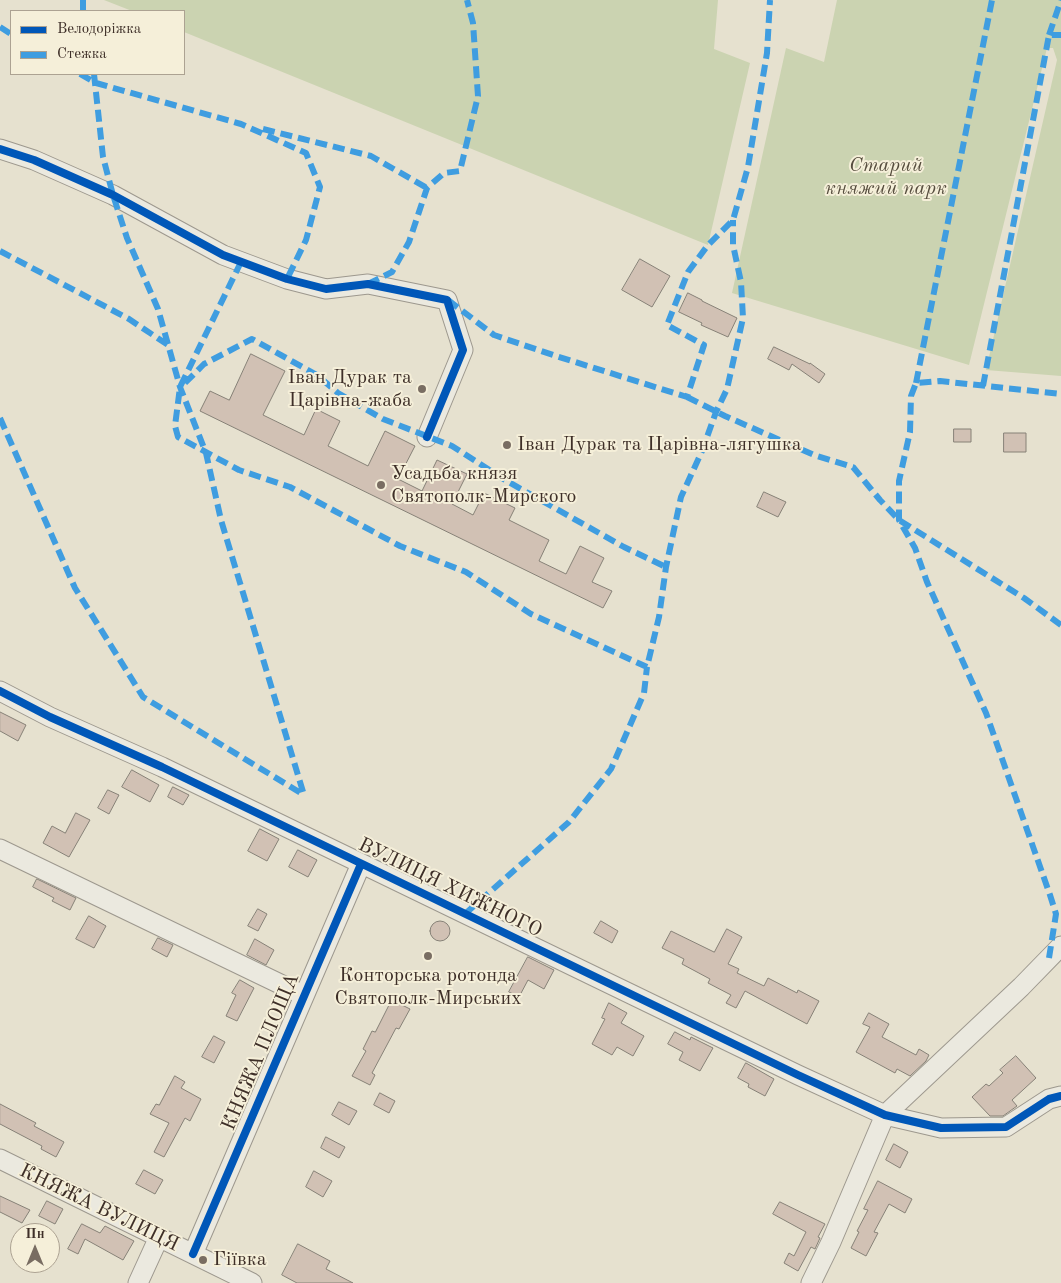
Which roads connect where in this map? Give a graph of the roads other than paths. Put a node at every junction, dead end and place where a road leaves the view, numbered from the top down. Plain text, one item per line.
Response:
1 (0, 149) edge
2 (428, 437) dead end
3 (0, 690) edge
4 (0, 849) edge
5 (361, 864) junction
6 (1061, 946) edge
7 (303, 995) junction
8 (1061, 1096) edge
9 (885, 1114) junction
10 (0, 1159) edge
11 (159, 1237) junction
12 (193, 1254) junction
13 (243, 1281) edge
14 (138, 1283) edge
15 (811, 1283) edge

1 - 2 street
3 - 5 street, ВУЛИЦЯ ХИЖНОГО
4 - 7 street
5 - 7 street, КНЯЖА ПЛОЩА
5 - 9 street, ВУЛИЦЯ ХИЖНОГО
6 - 9 street
7 - 12 street, КНЯЖА ПЛОЩА
8 - 9 street, ВУЛИЦЯ ХИЖНОГО
9 - 15 street
10 - 11 street, КНЯЖА ВУЛИЦЯ
11 - 12 street, КНЯЖА ВУЛИЦЯ
11 - 14 street
12 - 13 street, КНЯЖА ВУЛИЦЯ

